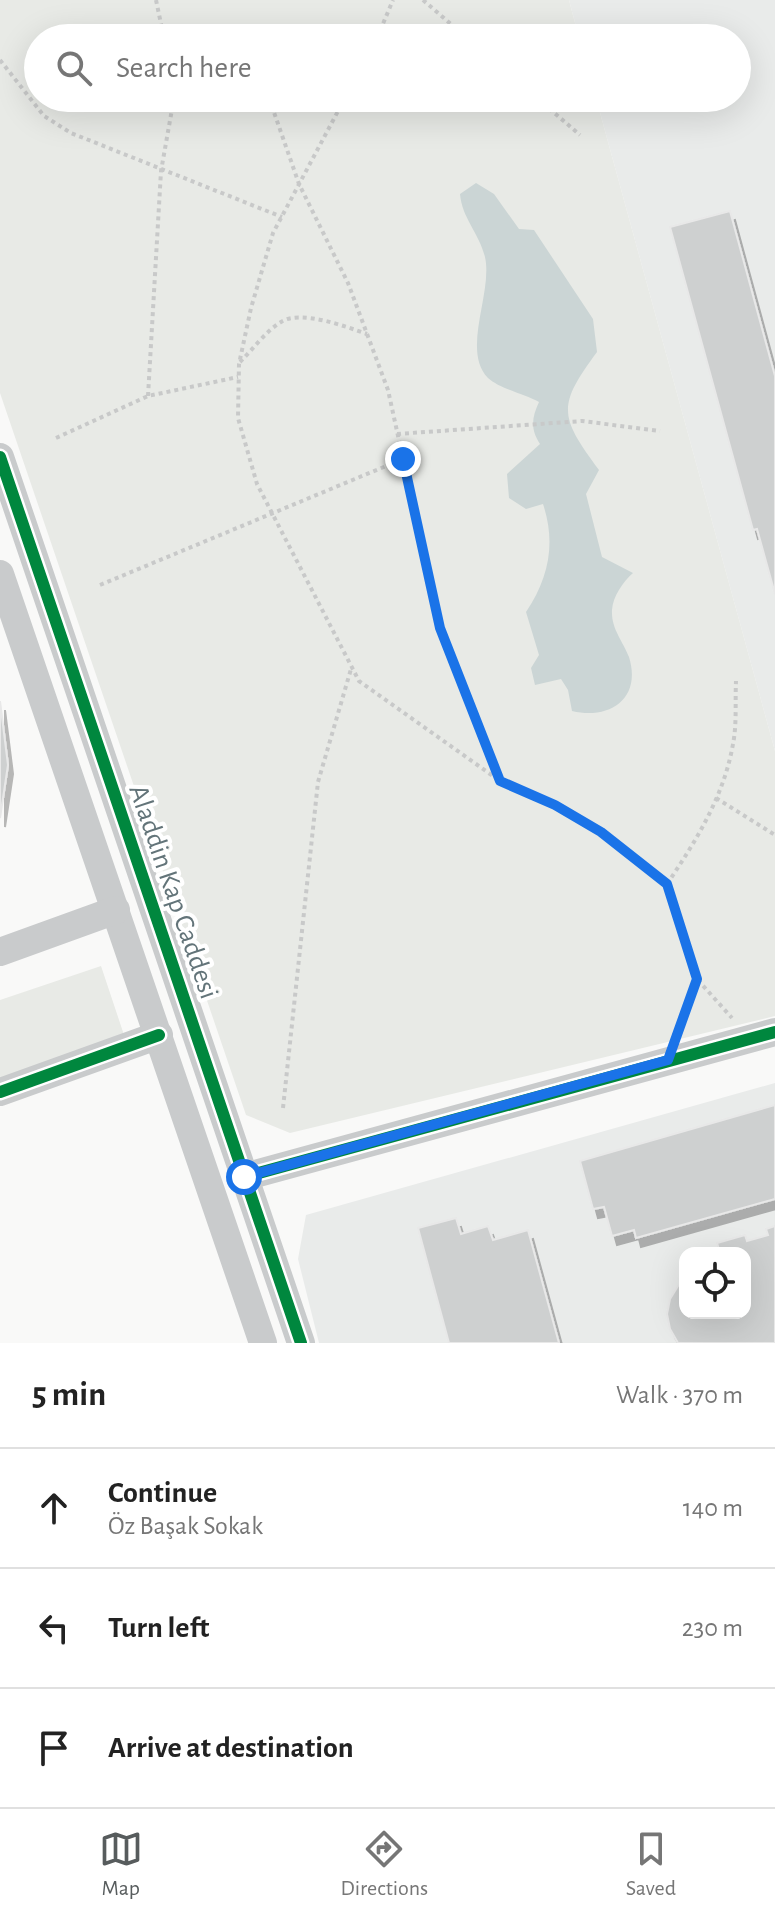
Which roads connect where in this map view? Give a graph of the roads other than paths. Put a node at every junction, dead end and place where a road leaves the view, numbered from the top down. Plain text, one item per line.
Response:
1 (0, 457) edge
2 (0, 574) edge
3 (116, 910) junction
4 (0, 952) edge
5 (159, 1035) junction
6 (762, 1035) edge
7 (0, 1092) edge
8 (244, 1177) junction
9 (263, 1343) edge
10 (301, 1343) edge

1 - 8 street, Aladdin Kap Caddesi
2 - 3 street
3 - 4 street
3 - 5 street
5 - 7 street
5 - 9 street
6 - 8 street
8 - 10 street, Aladdin Kap Caddesi

